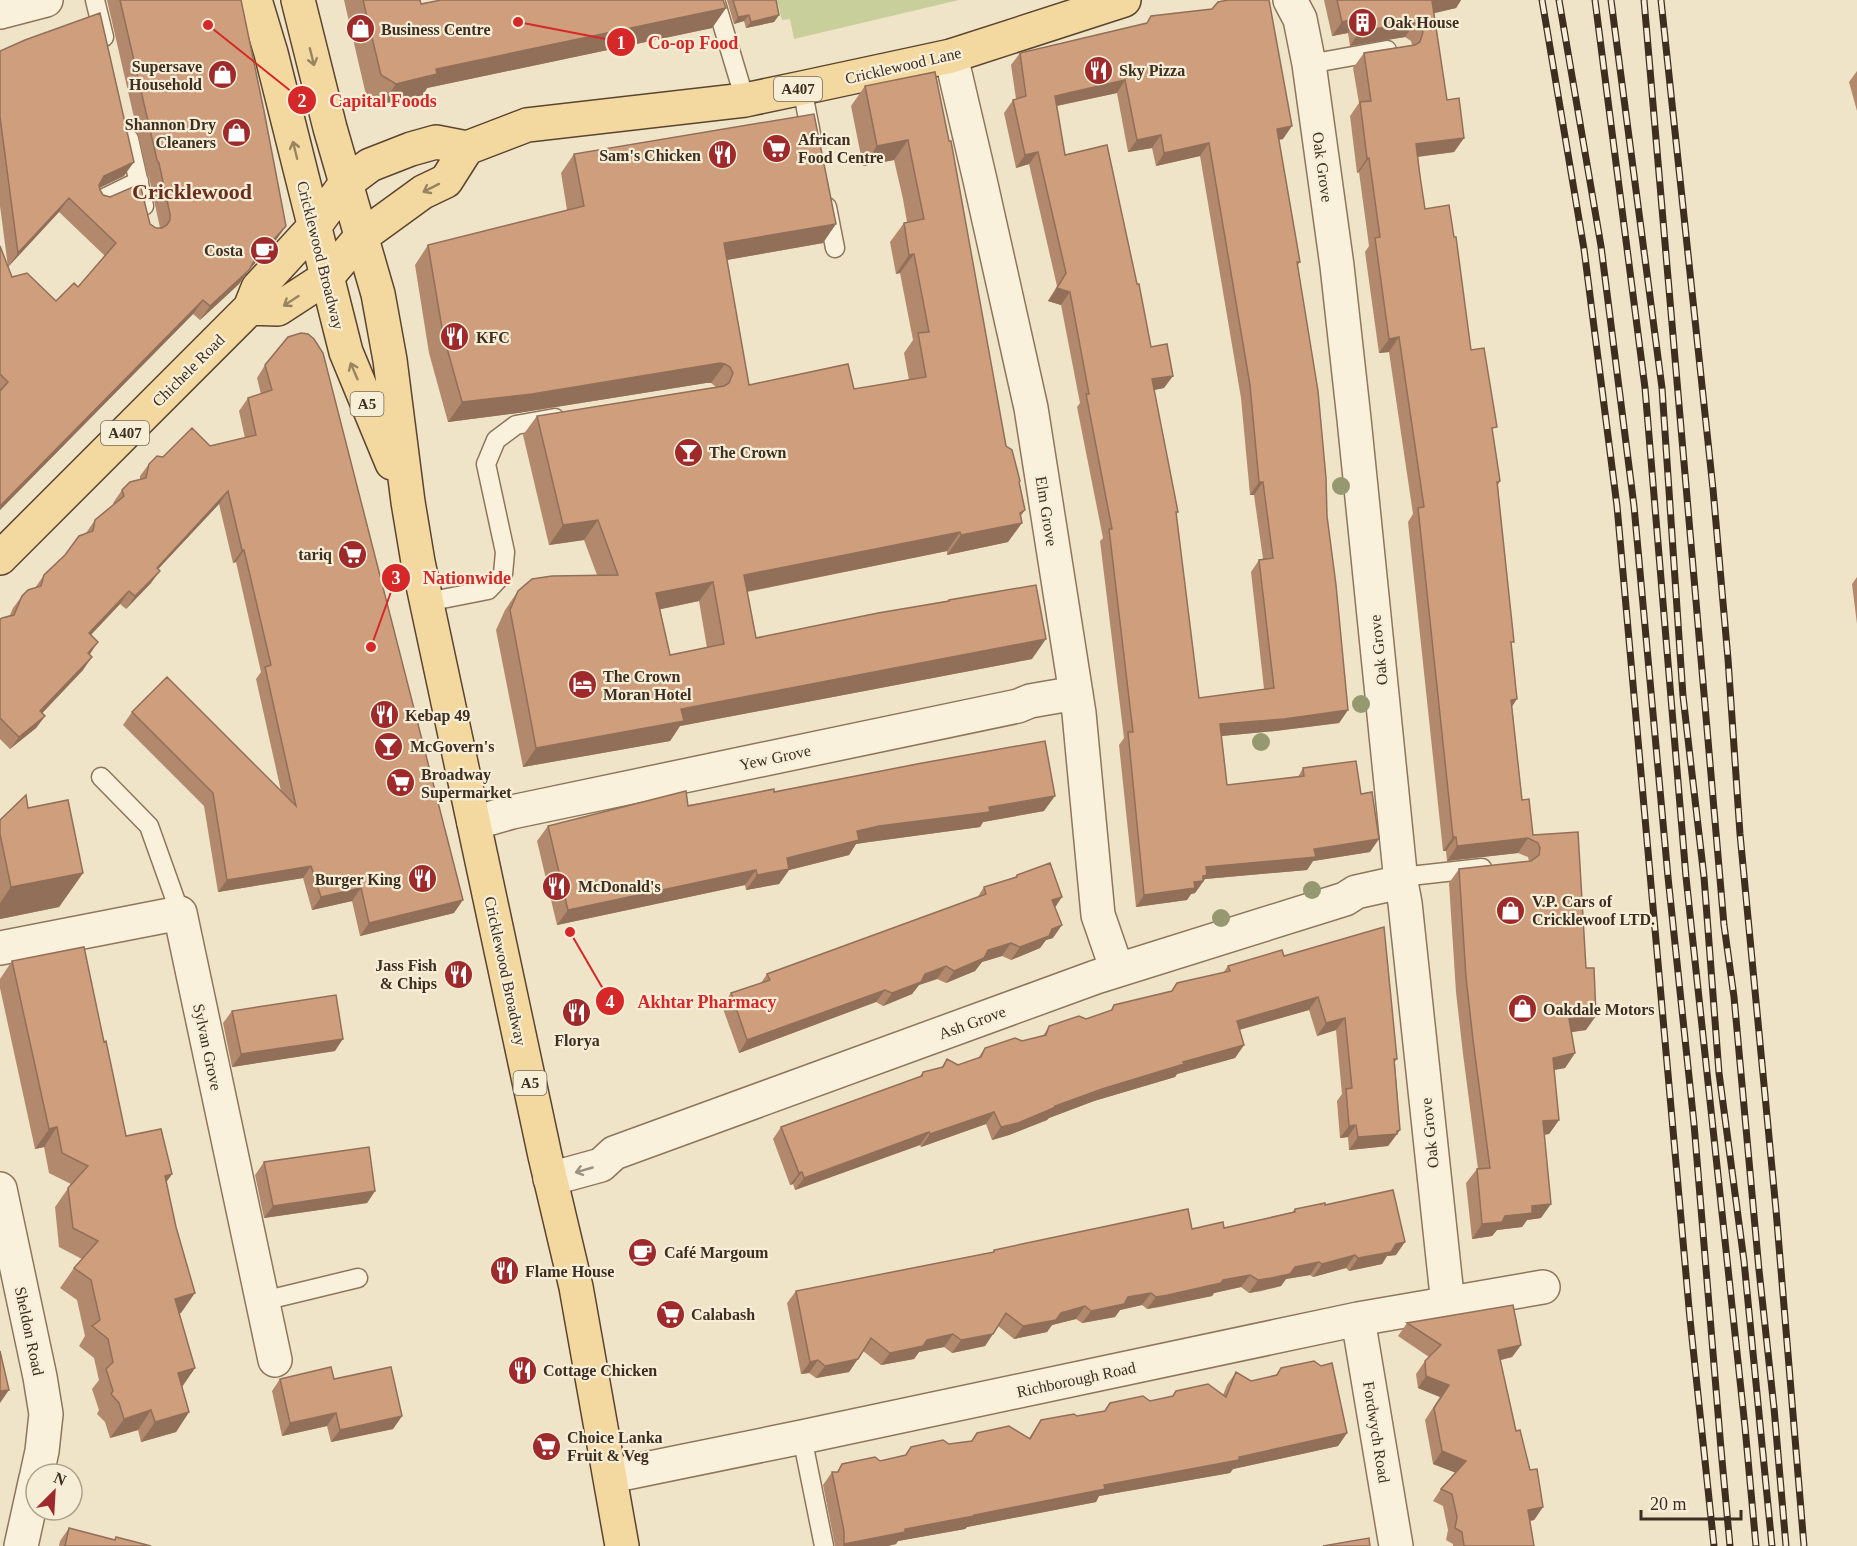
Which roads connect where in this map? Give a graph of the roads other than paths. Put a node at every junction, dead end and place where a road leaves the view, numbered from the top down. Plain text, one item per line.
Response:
1 (46, 0) edge
2 (95, 0) edge
3 (255, 0) edge
4 (298, 0) edge
5 (715, 0) edge
6 (1124, 0) edge
7 (1295, 10) edge
8 (0, 12) edge
9 (1402, 48) edge
10 (951, 56) junction
11 (108, 57) edge
12 (1309, 64) junction
13 (802, 88) junction
14 (745, 100) junction
15 (125, 124) edge
16 (467, 148) junction
17 (816, 157) edge
18 (139, 181) junction
19 (346, 183) junction
20 (823, 191) edge
21 (100, 200) edge
22 (147, 221) edge
23 (315, 227) junction
24 (361, 237) junction
25 (835, 248) edge
26 (327, 277) junction
27 (250, 308) junction
28 (572, 416) edge
29 (408, 502) junction
30 (0, 558) edge
31 (427, 602) junction
32 (1076, 693) junction
33 (101, 777) dead end
34 (474, 823) junction
35 (1495, 866) edge
36 (1401, 879) junction
37 (180, 914) junction
38 (0, 948) edge
39 (1117, 970) junction
40 (550, 1179) junction
41 (0, 1189) edge
42 (358, 1278) dead end
43 (1543, 1287) dead end
44 (262, 1301) junction
45 (1448, 1305) junction
46 (1358, 1319) junction
47 (275, 1360) dead end
48 (802, 1437) junction
49 (39, 1462) edge
50 (610, 1476) junction
51 (26, 1522) edge
52 (21, 1546) edge
53 (622, 1546) edge
54 (824, 1546) edge
55 (1396, 1546) edge

1 - 8 street
2 - 11 lane
23 -> 3 main road, Cricklewood Broadway / A5
4 -> 19 main road, Cricklewood Broadway / A5
5 - 14 lane
6 - 10 main road, Cricklewood Lane / A407
7 - 12 street, Oak Grove
9 - 12 lane
10 - 13 main road, Cricklewood Lane / A407
10 - 32 street, Elm Grove
12 - 36 street, Oak Grove
13 - 14 main road, Cricklewood Lane / A407
13 - 17 lane
14 - 16 main road, Cricklewood Lane / A407
15 - 18 lane
16 - 19 main road, A407
16 -> 24 main road
18 - 21 lane
18 - 22 lane
19 - 23 main road, A407
19 - 24 main road, Cricklewood Broadway / A5
20 - 25 lane
23 - 26 main road, Cricklewood Broadway / A5
23 - 27 main road, Chichele Road / A407
24 - 26 main road
24 - 29 main road, Cricklewood Broadway / A5
26 -> 27 main road
29 -> 26 main road, Cricklewood Broadway / A5
27 - 30 main road, Chichele Road / A407
28 - 31 lane
29 - 31 main road, Cricklewood Broadway / A5
31 - 34 main road, Cricklewood Broadway / A5
32 - 34 street, Yew Grove
32 - 39 street, Elm Grove
33 - 37 lane
34 - 40 main road, Cricklewood Broadway / A5
35 - 36 lane
36 - 39 street, Ash Grove
36 - 45 street, Oak Grove
37 - 38 street
37 - 44 street, Sylvan Grove
39 -> 40 street, Ash Grove
40 - 50 main road, Cricklewood Broadway / A5
41 - 49 street, Sheldon Road
42 - 44 lane
43 - 45 street, Richborough Road
44 - 47 street, Sylvan Grove
45 - 46 street, Richborough Road
46 - 48 street, Richborough Road
46 - 55 street, Fordwych Road
48 - 50 street, Richborough Road
48 - 54 lane
50 - 53 main road, Cricklewood Broadway / A5
51 - 52 street, Sheldon Road

